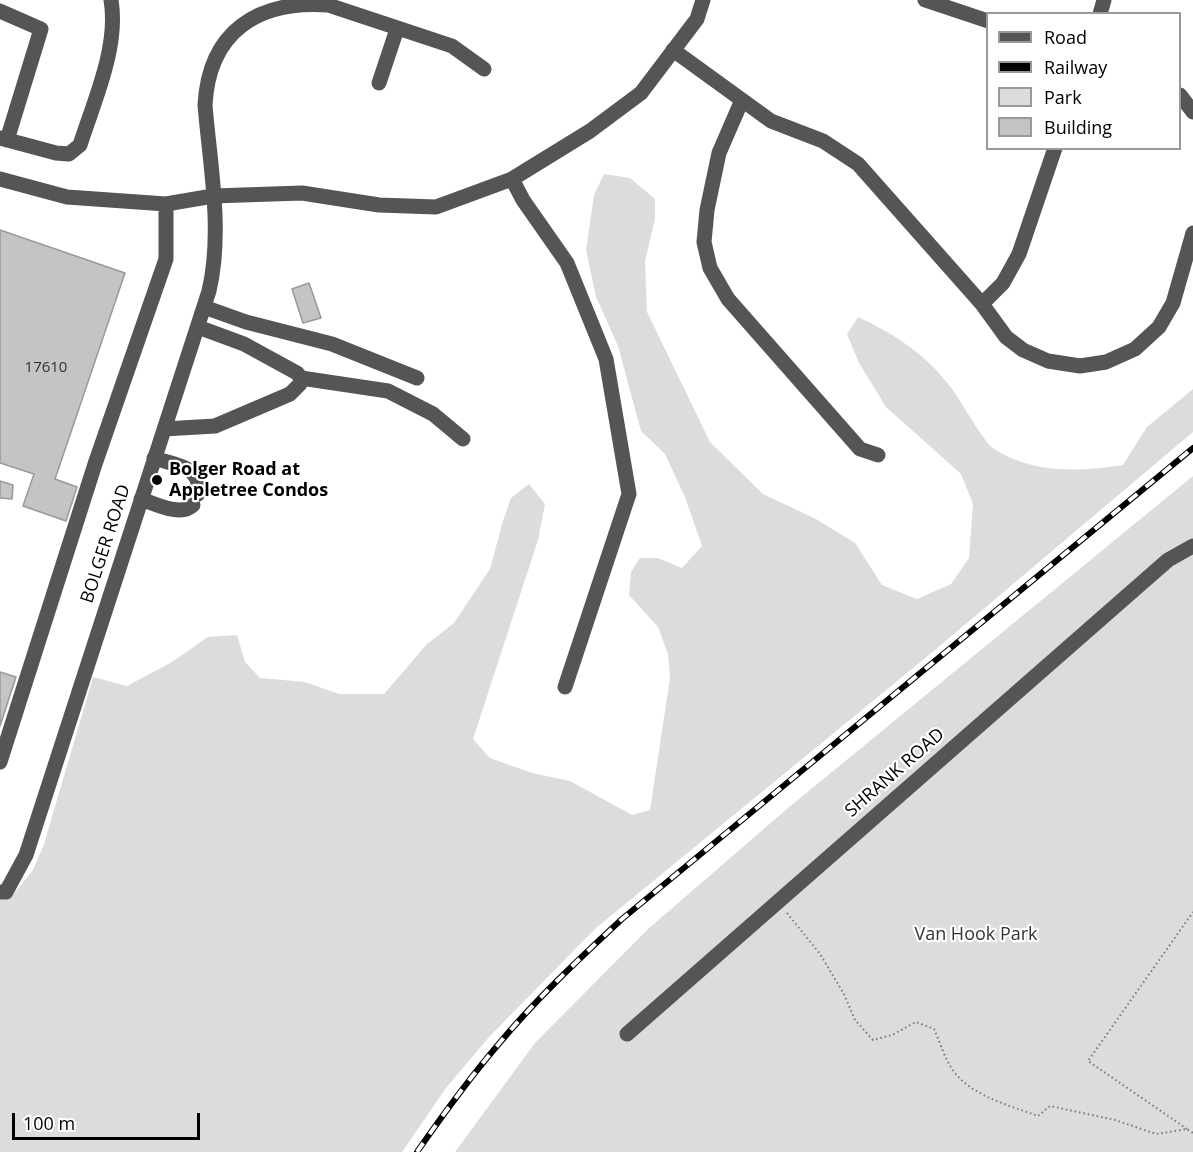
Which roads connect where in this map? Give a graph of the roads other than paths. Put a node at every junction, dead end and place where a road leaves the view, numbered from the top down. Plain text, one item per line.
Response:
1 (111, 0) edge
2 (703, 0) edge
3 (925, 0) edge
4 (0, 11) edge
5 (986, 21) edge
6 (397, 29) junction
7 (673, 50) junction
8 (484, 69) dead end
9 (379, 83) dead end
10 (1181, 97) edge
11 (742, 100) junction
12 (1193, 112) edge
13 (4, 139) edge
14 (1054, 150) edge
15 (0, 179) edge
16 (512, 179) junction
17 (213, 196) junction
18 (166, 204) junction
19 (1193, 233) edge
20 (982, 304) junction
21 (204, 307) junction
22 (198, 327) junction
23 (301, 378) junction
24 (417, 378) dead end
25 (164, 429) junction
26 (464, 439) dead end
27 (878, 455) dead end
28 (154, 458) junction
29 (141, 499) junction
30 (1193, 546) edge
31 (566, 687) dead end
32 (0, 762) edge
33 (0, 892) edge
34 (627, 1034) dead end

1 - 13 street
2 - 7 street
3 - 5 street
4 - 13 street
6 - 8 street, BOLGER ROAD
6 - 9 street
6 - 17 street, BOLGER ROAD
7 - 11 street
7 - 16 street
10 - 12 street
11 - 20 street
11 - 27 street
14 - 20 street
15 - 18 street
16 - 17 street
16 - 31 street
17 - 18 street
17 - 21 street, BOLGER ROAD
18 - 32 street
19 - 20 street
21 - 22 street, BOLGER ROAD
21 - 24 street
22 - 23 street
22 - 25 street, BOLGER ROAD
23 - 25 street
23 - 26 street
25 - 28 street, BOLGER ROAD
28 - 29 street, BOLGER ROAD
28 - 29 street
29 - 33 street, BOLGER ROAD
30 - 34 street, SHRANK ROAD

